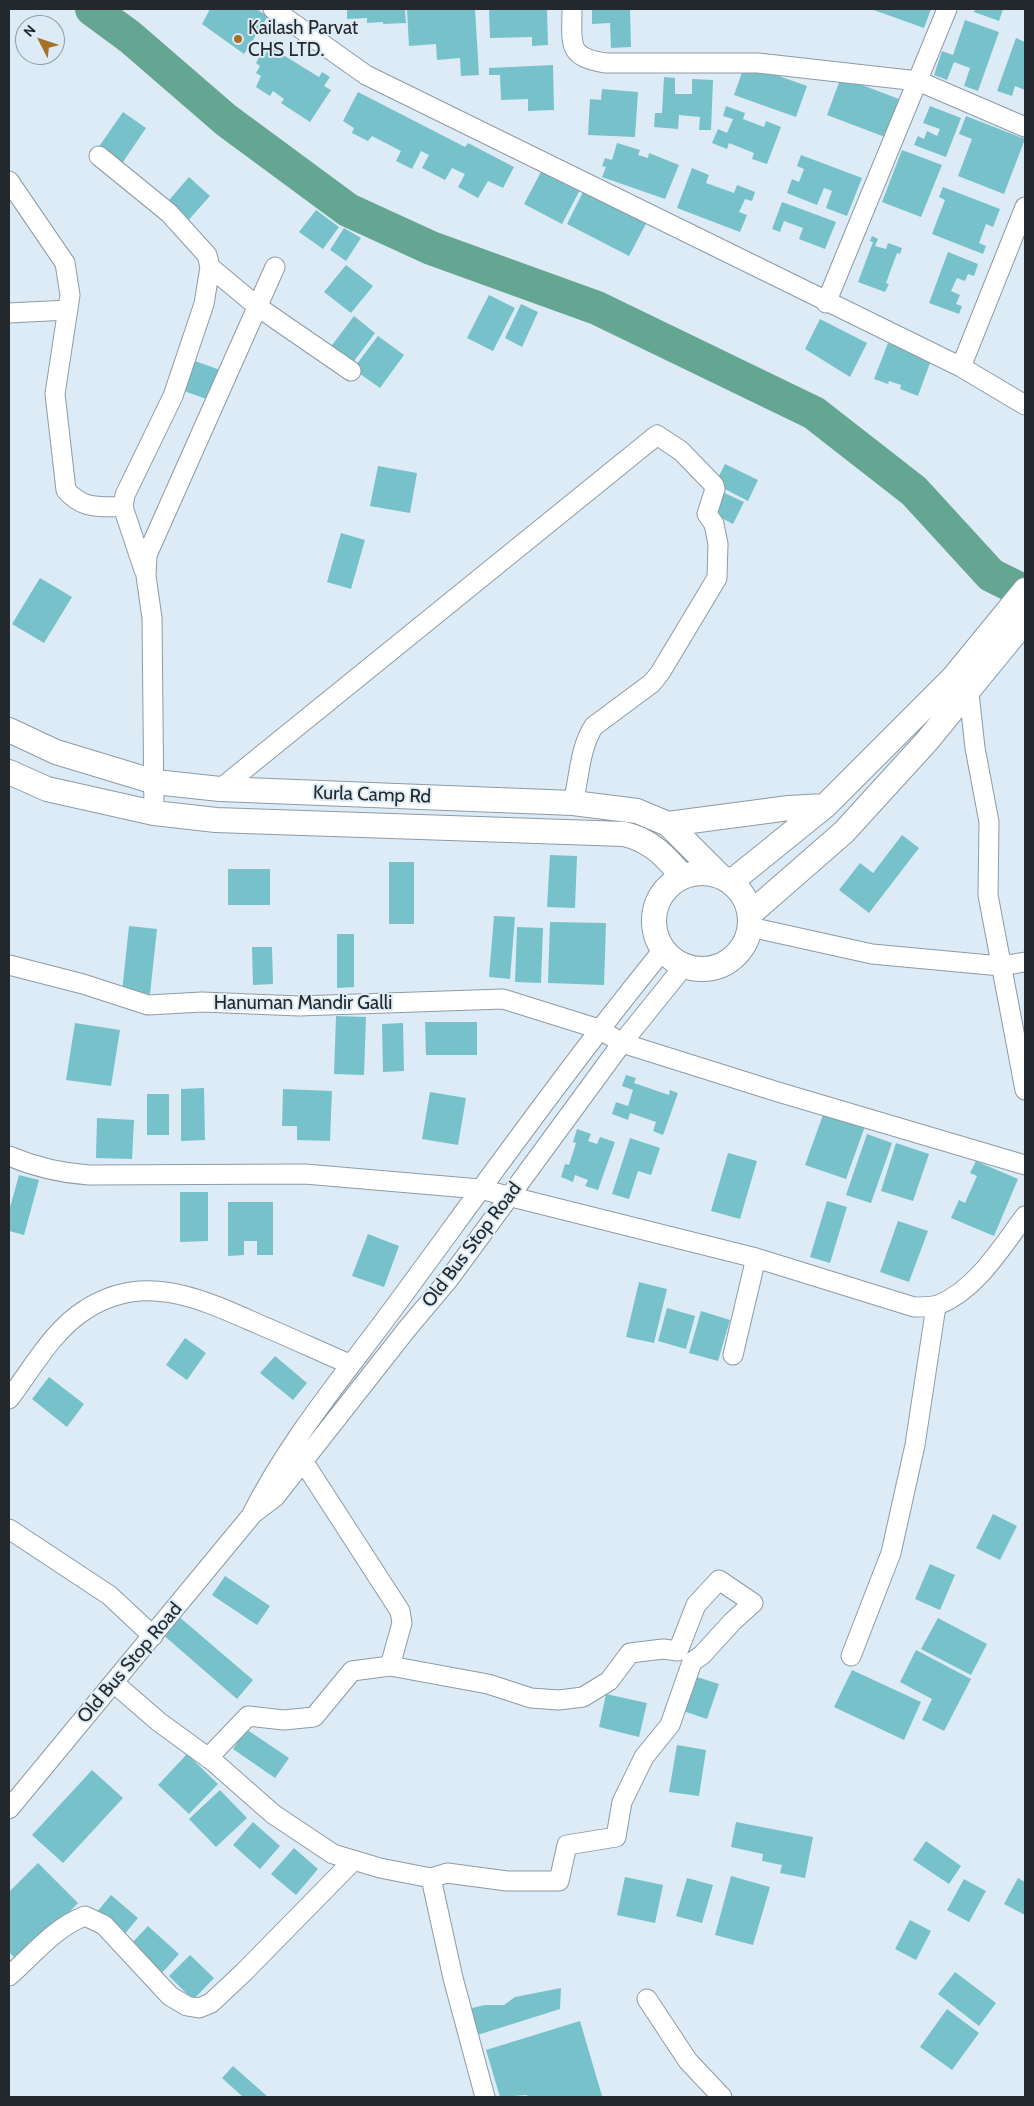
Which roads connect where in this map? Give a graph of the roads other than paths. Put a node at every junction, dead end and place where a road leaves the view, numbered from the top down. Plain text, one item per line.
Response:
1 (273, 9) edge
2 (572, 9) edge
3 (947, 9) edge
4 (918, 81) junction
5 (1025, 127) edge
6 (99, 156) dead end
7 (9, 181) edge
8 (1025, 207) edge
9 (210, 267) junction
10 (275, 267) dead end
11 (826, 303) junction
12 (258, 307) junction
13 (68, 310) junction
14 (9, 313) edge
15 (961, 368) junction
16 (351, 372) dead end
17 (1025, 405) edge
18 (123, 507) junction
19 (146, 576) junction
20 (1025, 590) edge
21 (1025, 621) edge
22 (1001, 637) junction
23 (961, 686) junction
24 (9, 730) edge
25 (9, 772) edge
26 (155, 782) junction
27 (220, 789) junction
28 (573, 803) junction
29 (824, 806) junction
30 (154, 813) junction
31 (668, 824) junction
32 (683, 876) junction
33 (726, 879) junction
34 (750, 920) junction
35 (663, 950) junction
36 (1025, 962) edge
37 (9, 965) edge
38 (684, 966) junction
39 (1001, 966) junction
40 (599, 1029) junction
41 (622, 1042) junction
42 (1025, 1090) edge
43 (9, 1156) edge
44 (1025, 1165) edge
45 (480, 1190) junction
46 (508, 1198) junction
47 (1025, 1216) edge
48 (756, 1258) junction
49 (936, 1306) junction
50 (390, 1314) junction
51 (407, 1328) junction
52 (733, 1355) dead end
53 (349, 1364) junction
54 (9, 1399) edge
55 (303, 1461) junction
56 (251, 1516) junction
57 (9, 1529) edge
58 (153, 1636) junction
59 (851, 1656) dead end
60 (390, 1666) junction
61 (114, 1683) junction
62 (208, 1758) junction
63 (9, 1809) edge
64 (354, 1860) junction
65 (431, 1878) junction
66 (9, 1976) edge
67 (646, 1999) dead end
68 (485, 2097) edge
69 (722, 2097) edge

1 - 11 street
2 - 4 street
3 - 4 street
4 - 5 street
4 - 11 street
6 - 9 street
7 - 13 street
8 - 15 street
9 - 12 street
9 - 18 street
10 - 12 street
11 - 15 street
12 - 16 street
12 - 19 street
13 - 14 street
13 - 18 street
15 - 17 street
18 - 19 street
19 - 26 street
20 - 22 main road
21 - 22 main road
22 - 23 main road
23 - 29 main road
23 - 34 main road
23 - 39 street
24 - 26 main road, Kurla Camp Rd
25 - 30 main road, Kurla Camp Rd
26 - 27 main road, Kurla Camp Rd
26 - 30 street
27 - 28 main road, Kurla Camp Rd
27 - 28 street
28 - 31 main road, Kurla Camp Rd
29 - 31 main road
29 - 33 main road
30 - 32 main road, Kurla Camp Rd
31 - 33 main road, Kurla Camp Rd
32 - 33 main road
32 - 35 main road
33 - 34 main road, Kurla Camp Rd
34 - 38 main road
34 - 39 street
35 - 38 main road
35 - 40 street, Old Bus Stop Road
36 - 39 street
37 - 40 street, Hanuman Mandir Galli
38 - 41 street, Old Bus Stop Road
39 - 42 street
40 - 41 street, Hanuman Mandir Galli
40 - 45 street, Old Bus Stop Road
41 - 44 street, Hanuman Mandir Galli
41 - 46 street, Old Bus Stop Road
43 - 45 street
45 - 46 street
45 - 50 street, Old Bus Stop Road
46 - 48 street
46 - 51 street, Old Bus Stop Road
47 - 49 street
48 - 49 street
48 - 52 street
49 - 59 street
50 - 51 street
50 - 53 street, Old Bus Stop Road
51 - 55 street, Old Bus Stop Road
53 - 54 street
53 - 56 street, Old Bus Stop Road
55 - 56 street, Old Bus Stop Road
55 - 60 street
56 - 58 street, Old Bus Stop Road
57 - 58 street
58 - 61 street, Old Bus Stop Road
60 - 62 street
60 - 65 street
61 - 62 street
61 - 63 street, Old Bus Stop Road
62 - 64 street
64 - 65 street
64 - 66 street
65 - 68 street
67 - 69 street

